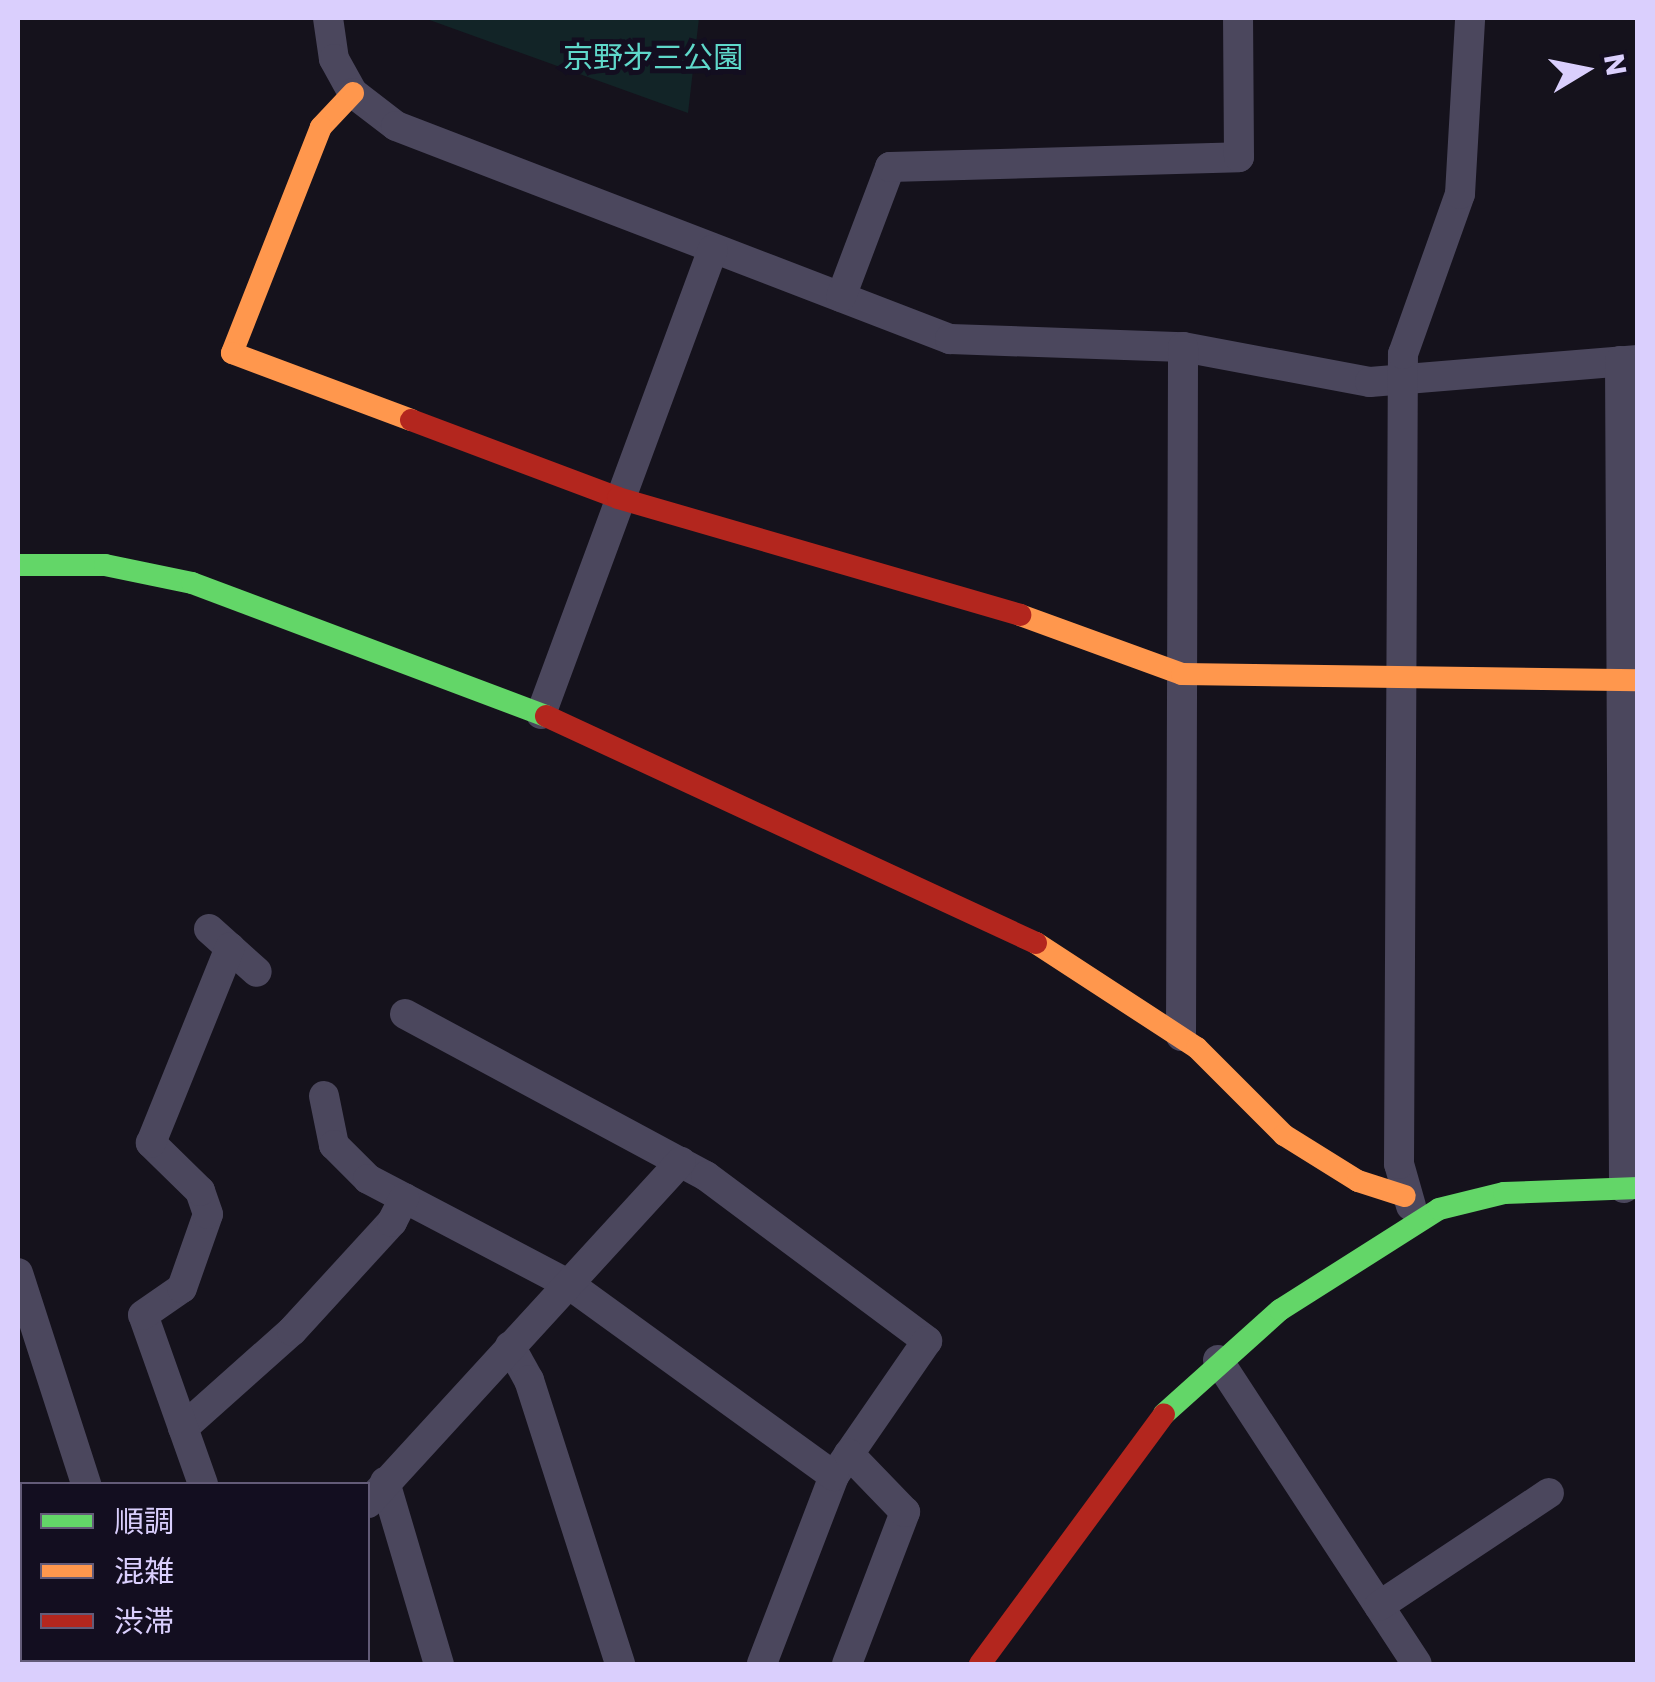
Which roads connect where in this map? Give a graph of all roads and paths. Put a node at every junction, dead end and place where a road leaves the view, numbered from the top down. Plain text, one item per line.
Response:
1 (328, 18) edge
2 (1238, 18) edge
3 (1470, 18) edge
4 (353, 93) junction
5 (713, 250) junction
6 (841, 297) junction
7 (1183, 346) junction
8 (1629, 360) edge
9 (1404, 382) junction
10 (618, 498) junction
11 (18, 565) edge
12 (1182, 674) junction
13 (1402, 677) junction
14 (1630, 680) edge
15 (541, 714) junction
16 (257, 972) dead end
17 (406, 1014) dead end
18 (1181, 1036) junction
19 (324, 1096) dead end
20 (681, 1162) junction
21 (1631, 1188) edge
22 (404, 1198) junction
23 (1412, 1208) junction
24 (18, 1274) edge
25 (570, 1285) junction
26 (510, 1346) junction
27 (30, 1355) edge
28 (1218, 1360) junction
29 (183, 1428) junction
30 (841, 1465) junction
31 (85, 1482) edge
32 (203, 1482) edge
33 (376, 1493) edge
34 (1549, 1493) dead end
35 (1380, 1606) junction
36 (439, 1664) edge
37 (620, 1664) edge
38 (762, 1664) edge
39 (847, 1664) edge
40 (980, 1664) edge
41 (1417, 1664) edge

1 - 4 street
2 - 6 street
3 - 9 street
4 - 5 street
4 - 10 street
5 - 6 street
5 - 10 street
6 - 7 street
7 - 9 street
7 - 12 street
8 - 9 street
8 - 14 street
9 - 13 street
10 - 12 street
10 - 15 street
11 - 15 street
12 - 13 street
12 - 18 street
13 - 14 street
13 - 23 street
14 - 21 street
15 - 18 street
16 - 29 street
17 - 20 street
18 - 23 street
19 - 22 street
20 - 25 street
20 - 30 street
21 - 23 street
22 - 25 street
22 - 29 street
23 - 28 street
24 - 27 street
25 - 26 street
25 - 30 street
26 - 33 street
26 - 37 street
27 - 31 street
28 - 35 street
28 - 40 street
29 - 32 street
30 - 38 street
30 - 39 street
33 - 36 street
34 - 35 street
35 - 41 street

